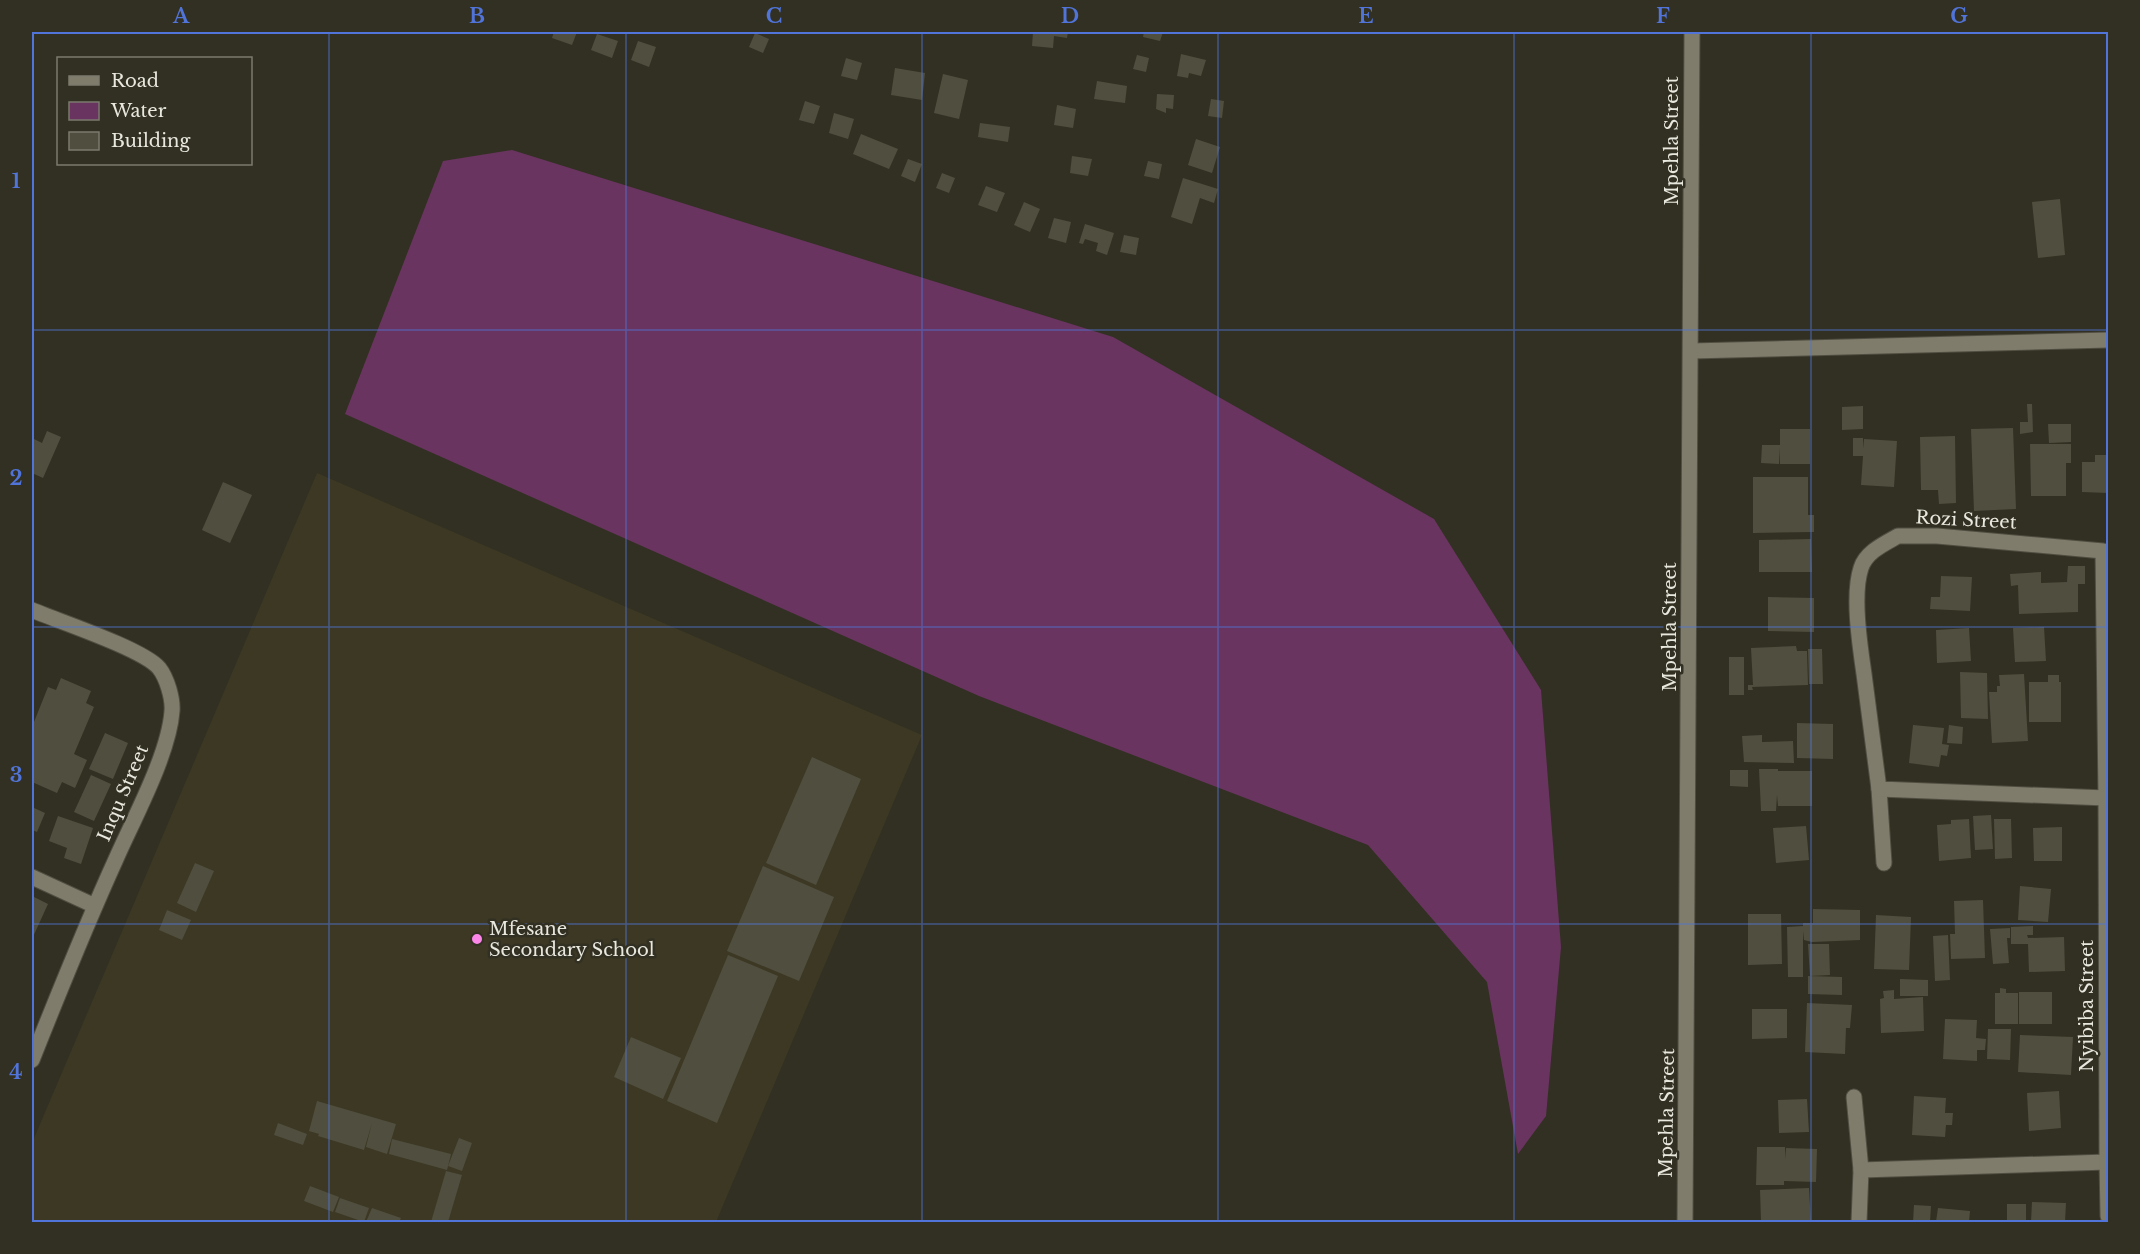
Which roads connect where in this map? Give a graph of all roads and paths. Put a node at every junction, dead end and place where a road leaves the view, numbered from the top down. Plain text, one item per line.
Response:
1 (1692, 32) edge
2 (2109, 340) edge
3 (1690, 351) junction
4 (2106, 551) edge
5 (32, 610) edge
6 (1879, 789) junction
7 (2107, 798) edge
8 (1884, 864) dead end
9 (32, 877) edge
10 (95, 906) junction
11 (32, 1060) edge
12 (1854, 1097) dead end
13 (2106, 1162) junction
14 (1861, 1170) junction
15 (2109, 1216) edge
16 (1685, 1222) edge
17 (1859, 1222) edge

1 - 3 street, Mpehla Street
2 - 3 street
3 - 16 street, Mpehla Street
4 - 6 street, Rozi Street
4 - 7 street, Rozi Street
5 - 10 street, Inqu Street
6 - 7 street
6 - 8 street, Rozi Street
7 - 13 street, Nyibiba Street
9 - 10 street
10 - 11 street, Inqu Street
12 - 14 street
13 - 14 street
13 - 15 street, Nyibiba Street
14 - 17 street

